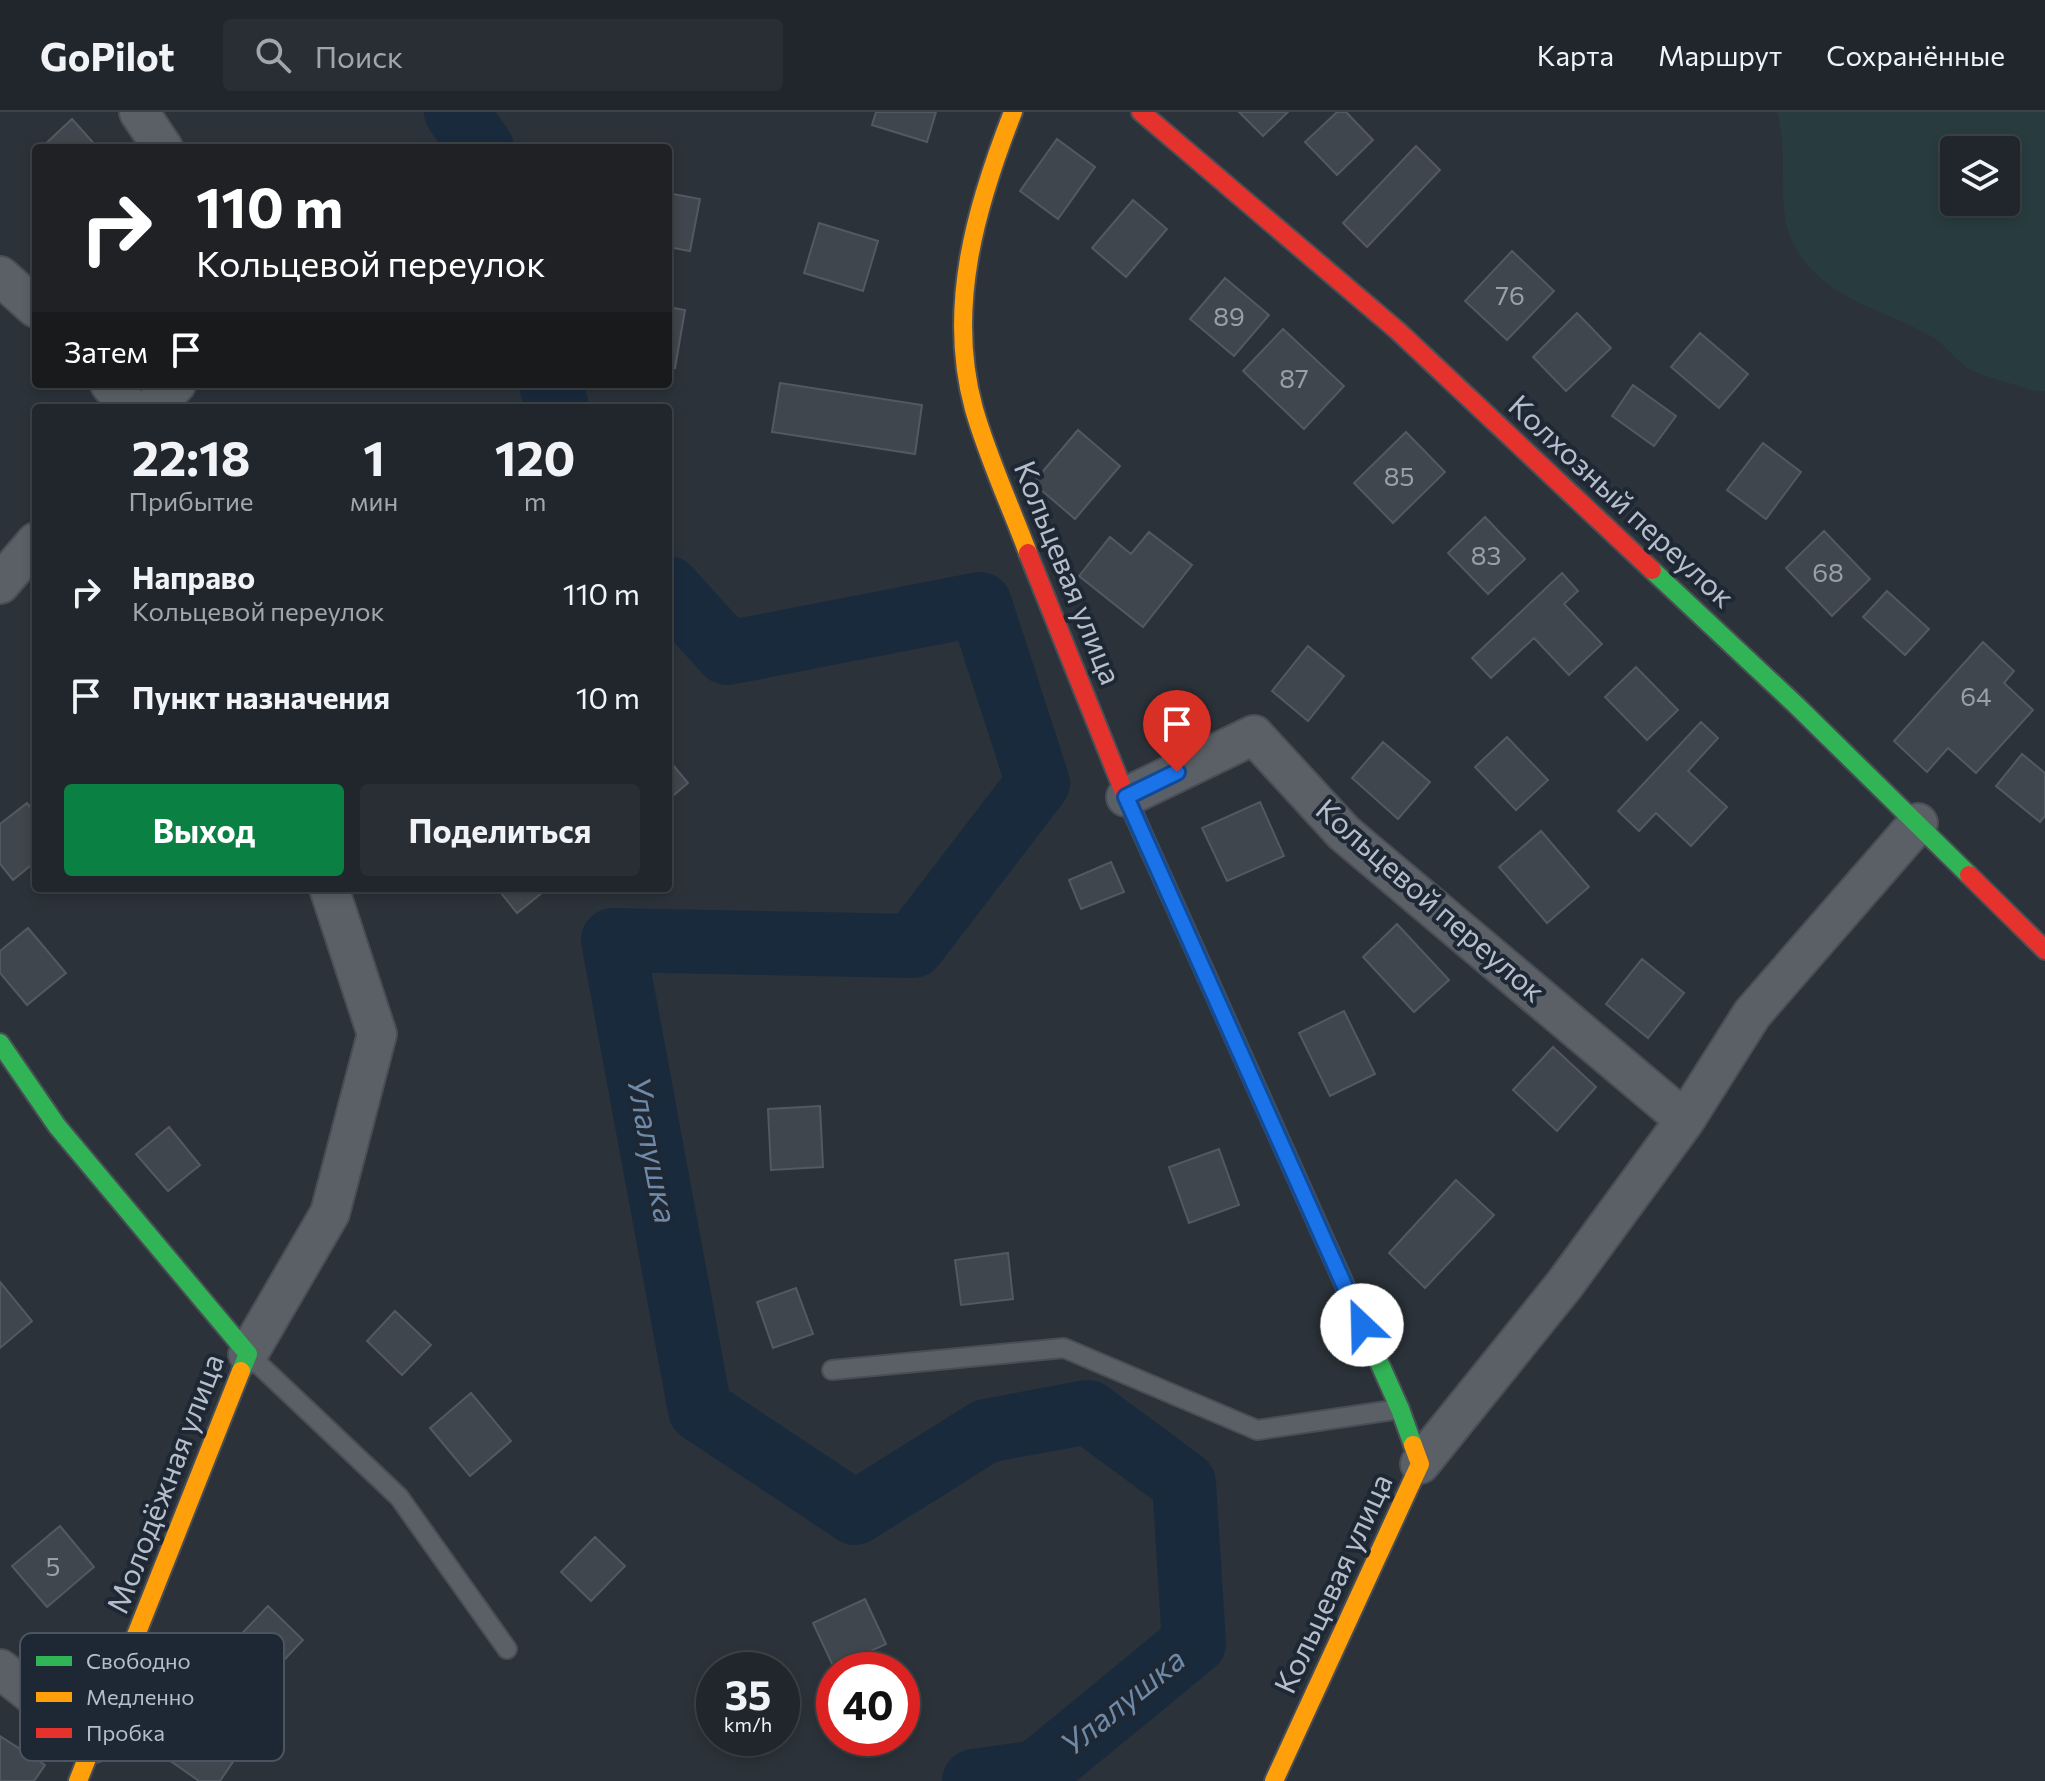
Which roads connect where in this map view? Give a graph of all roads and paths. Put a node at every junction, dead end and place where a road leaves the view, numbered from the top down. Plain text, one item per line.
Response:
1 (139, 112) edge
2 (1013, 112) edge
3 (1141, 112) edge
4 (160, 144) edge
5 (0, 276) edge
6 (32, 304) edge
7 (113, 388) edge
8 (172, 388) edge
9 (127, 404) edge
10 (156, 404) edge
11 (32, 547) edge
12 (0, 584) edge
13 (1126, 797) junction
14 (1918, 823) junction
15 (330, 892) edge
16 (2045, 950) edge
17 (0, 1043) edge
18 (1685, 1120) junction
19 (248, 1354) junction
20 (832, 1370) dead end
21 (1400, 1409) junction
22 (1420, 1464) junction
23 (138, 1633) edge
24 (507, 1649) dead end
25 (0, 1669) edge
26 (20, 1685) edge
27 (86, 1761) edge
28 (78, 1781) edge
29 (1274, 1781) edge

1 - 4 street
2 - 13 street, Кольцевая улица
3 - 14 street, Колхозный переулок
5 - 6 street
7 - 9 street
8 - 10 street
11 - 12 street
13 - 18 street, Кольцевой переулок
13 - 21 street, Кольцевая улица
14 - 16 street, Колхозный переулок
14 - 18 street
15 - 19 street
17 - 19 street, Молодёжная улица
18 - 22 street
19 - 23 street, Молодёжная улица
19 - 24 lane
20 - 21 lane
21 - 22 street, Кольцевая улица
22 - 29 street, Кольцевая улица
25 - 26 street
27 - 28 street, Молодёжная улица

